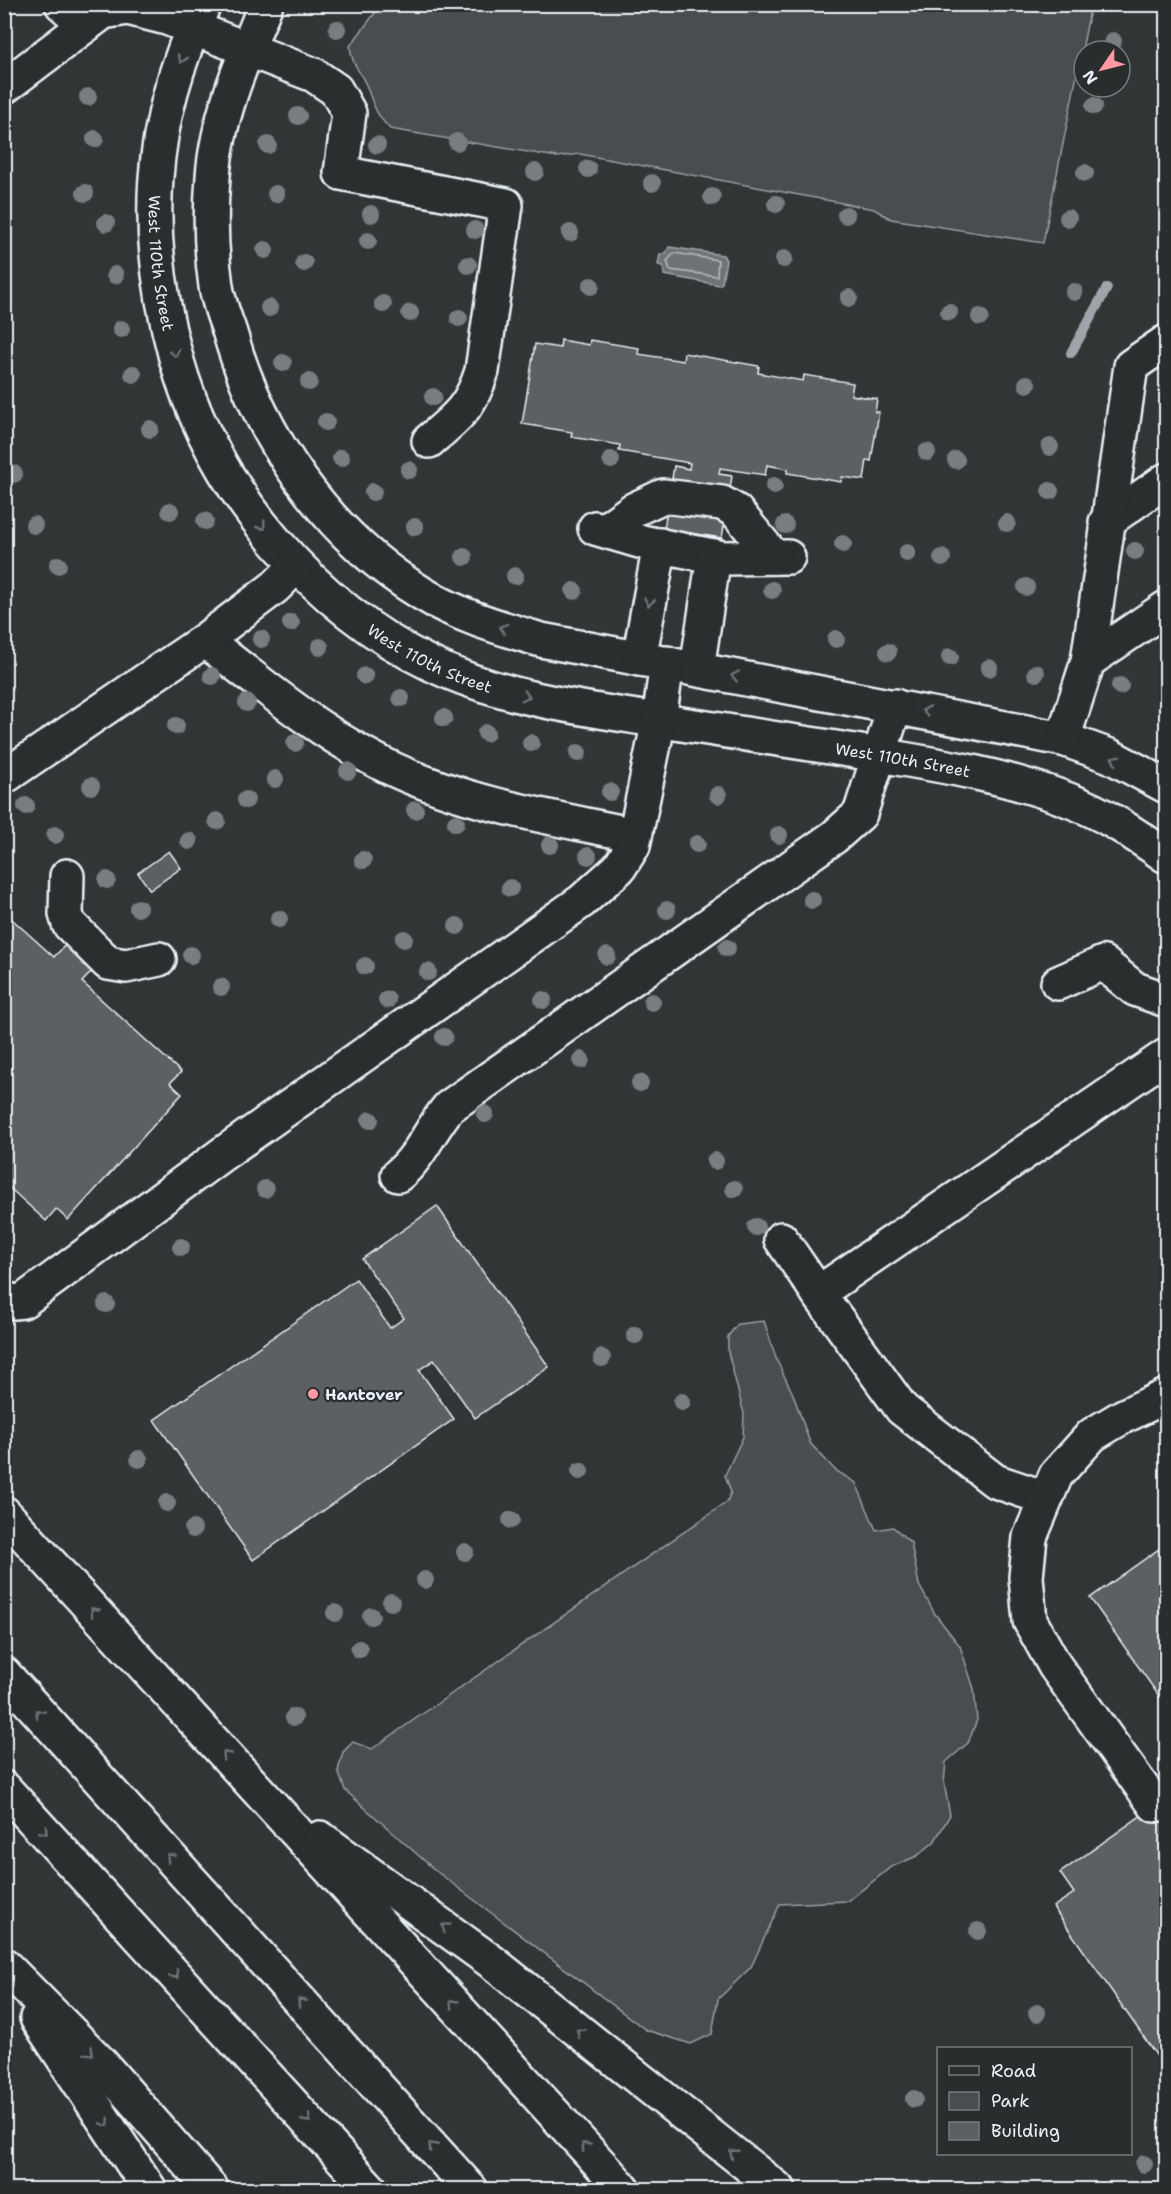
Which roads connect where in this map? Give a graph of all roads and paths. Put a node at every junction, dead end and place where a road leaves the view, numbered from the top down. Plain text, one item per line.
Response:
1 (266, 4) edge
2 (74, 15) edge
3 (199, 16) edge
4 (247, 49) junction
5 (4, 87) edge
6 (1167, 342) edge
7 (429, 441) dead end
8 (1167, 480) edge
9 (1107, 522) junction
10 (660, 545) junction
11 (714, 556) junction
12 (296, 566) junction
13 (1167, 608) edge
14 (205, 640) junction
15 (1088, 661) junction
16 (668, 664) junction
17 (895, 706) junction
18 (659, 720) junction
19 (1063, 739) junction
20 (880, 755) junction
21 (4, 777) edge
22 (1167, 786) edge
23 (635, 835) junction
24 (1167, 856) edge
25 (67, 876) dead end
26 (159, 959) dead end
27 (1058, 983) dead end
28 (1167, 1000) edge
29 (1167, 1056) edge
30 (398, 1174) dead end
31 (781, 1239) dead end
32 (818, 1293) junction
33 (4, 1298) edge
34 (1167, 1396) edge
35 (1045, 1498) junction
36 (4, 1513) edge
37 (4, 1674) edge
38 (4, 1788) edge
39 (265, 1798) junction
40 (1155, 1806) dead end
41 (4, 1967) edge
42 (150, 2190) edge
43 (212, 2190) edge
44 (371, 2190) edge
45 (471, 2190) edge
46 (624, 2190) edge
47 (779, 2190) edge

1 - 4 main road
2 - 3 main road
2 - 5 main road
3 - 4 main road
3 -> 12 main road, West 110th Street
4 - 7 main road
16 -> 4 main road
6 - 9 main road
8 - 9 main road
9 - 15 main road
10 - 11 main road
10 - 11 main road
10 -> 16 main road
11 - 16 main road
12 - 14 main road
12 -> 18 main road, West 110th Street
13 - 15 main road
14 - 21 main road
14 - 23 main road
15 - 19 main road
17 -> 16 main road
16 - 18 main road
19 -> 17 main road
17 - 20 main road
18 - 20 main road, West 110th Street
18 - 23 main road
22 -> 19 main road
20 - 24 main road, West 110th Street
20 - 30 main road
23 - 33 main road
25 - 26 main road
27 - 28 main road
29 - 32 main road
31 - 32 main road
32 - 35 main road
34 - 35 main road
35 - 40 main road
39 -> 36 main road
45 -> 37 main road
38 -> 44 main road
46 -> 39 main road
47 -> 39 main road
41 -> 42 main road
41 -> 43 main road

